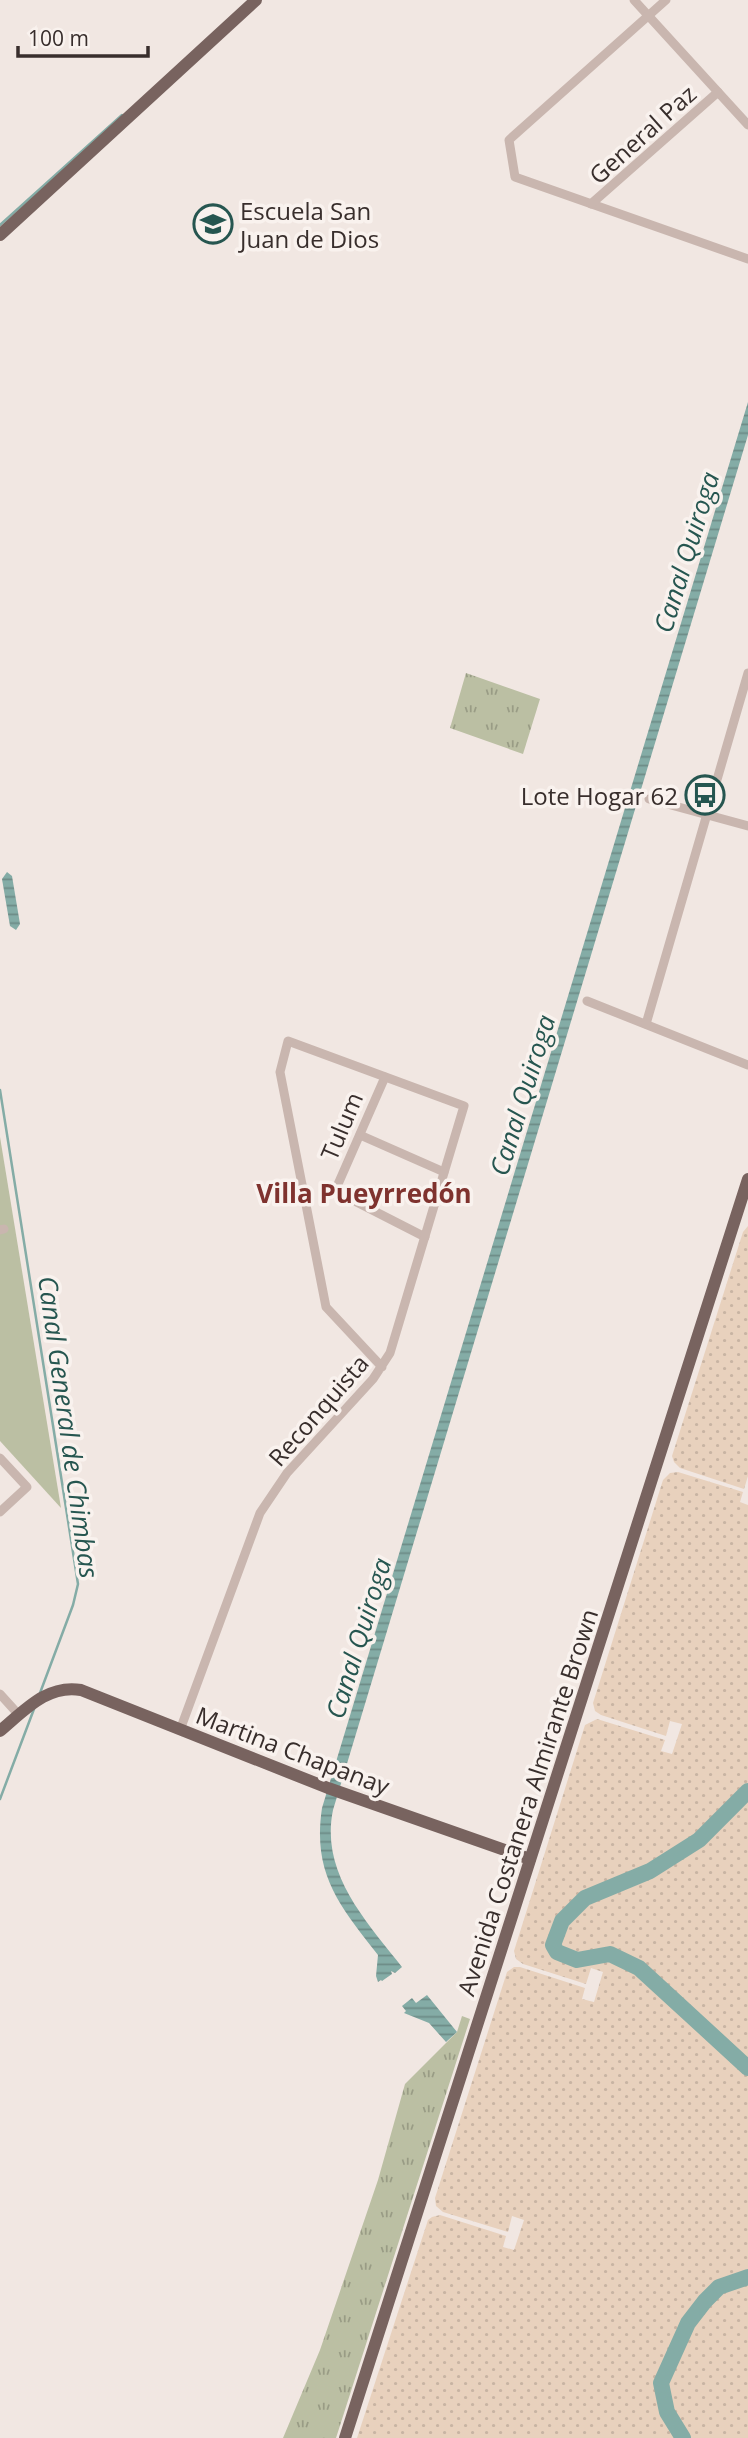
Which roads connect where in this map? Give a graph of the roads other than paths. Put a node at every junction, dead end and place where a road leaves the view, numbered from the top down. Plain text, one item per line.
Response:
1 (256, 0) edge
2 (634, 0) edge
3 (666, 0) edge
4 (649, 16) junction
5 (718, 92) junction
6 (748, 125) edge
7 (591, 204) junction
8 (0, 235) edge
9 (748, 259) edge
10 (748, 673) edge
11 (649, 799) dead end
12 (706, 815) junction
13 (748, 826) edge
14 (587, 1001) dead end
15 (646, 1024) junction
16 (747, 1063) edge
17 (385, 1077) junction
18 (360, 1135) junction
19 (444, 1172) junction
20 (748, 1179) edge
21 (425, 1237) junction
22 (382, 1367) junction
23 (0, 1458) edge
24 (0, 1512) edge
25 (0, 1694) edge
26 (19, 1715) junction
27 (180, 1730) junction
28 (0, 1731) edge
29 (530, 1859) junction
30 (345, 2438) edge

1 - 8 main road
2 - 4 street
3 - 4 street
4 - 5 street
4 - 7 street
5 - 6 street
5 - 7 street, General Paz
7 - 9 street
10 - 12 street
11 - 12 street
12 - 13 street
12 - 15 street
14 - 15 street
15 - 16 street
17 - 18 street, Tulum
17 - 19 street, Reconquista
17 - 22 street
18 - 19 street
18 - 21 street, Tulum
19 - 21 street, Reconquista
20 - 29 main road, Avenida Costanera Almirante Brown
21 - 22 street, Reconquista
22 - 27 street, Reconquista
23 - 24 street
25 - 26 street
26 - 27 main road, Martina Chapanay
26 - 28 main road
27 - 29 main road, Martina Chapanay
29 - 30 main road, Avenida Costanera Almirante Brown

